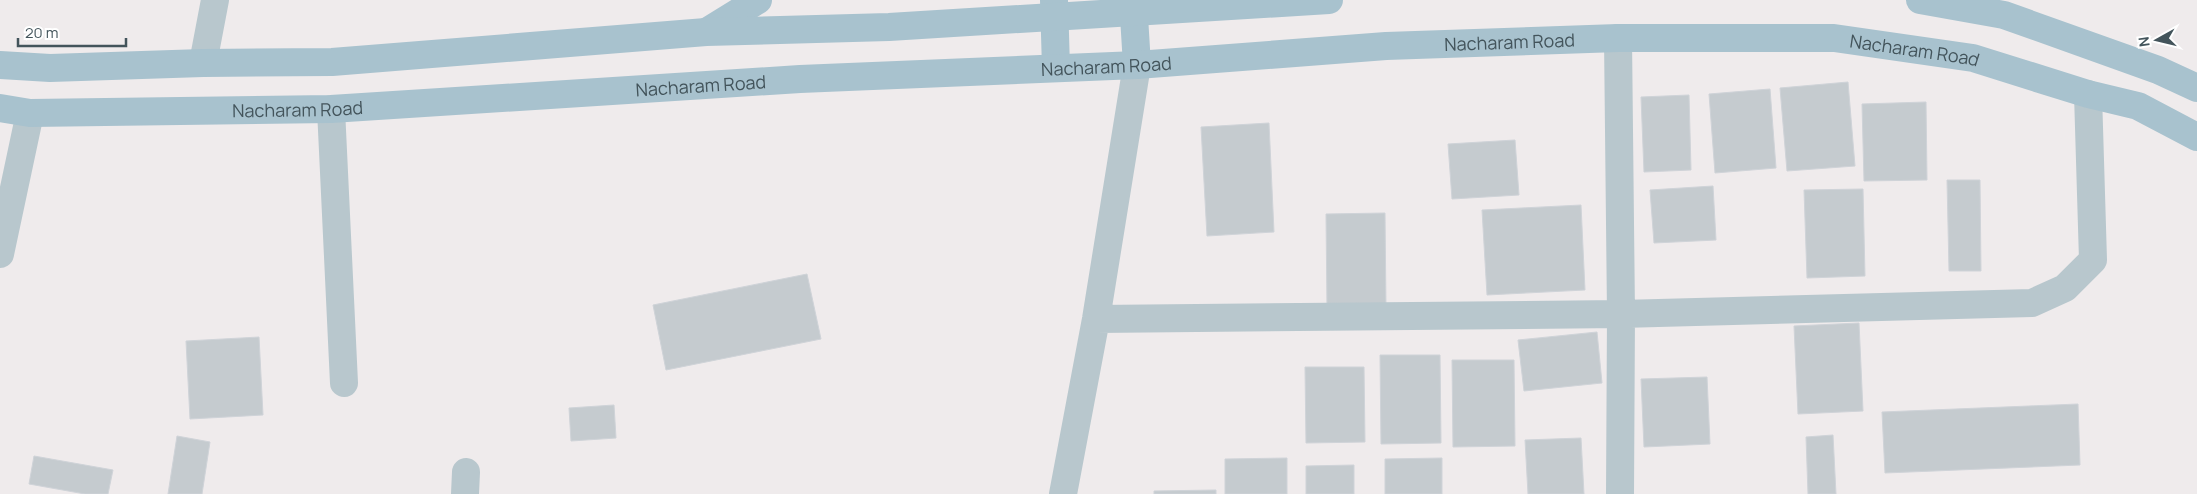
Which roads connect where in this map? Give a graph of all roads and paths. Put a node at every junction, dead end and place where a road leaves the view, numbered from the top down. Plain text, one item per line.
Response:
1 (215, 0) edge
2 (758, 0) edge
3 (1329, 0) edge
4 (1920, 0) edge
5 (1133, 7) edge
6 (1054, 9) edge
7 (706, 32) junction
8 (1618, 38) junction
9 (203, 63) junction
10 (1137, 64) junction
11 (0, 65) edge
12 (1056, 68) junction
13 (2197, 88) edge
14 (2088, 94) junction
15 (0, 108) edge
16 (331, 109) junction
17 (30, 113) junction
18 (2197, 137) edge
19 (0, 254) edge
20 (1621, 314) junction
21 (1096, 319) junction
22 (344, 383) dead end
23 (1063, 494) edge
24 (1620, 494) edge

1 - 9 street
2 - 7 main road
3 - 5 main road
4 - 13 main road
5 - 6 main road
5 - 10 main road
6 - 7 main road
6 - 12 main road
7 - 9 main road
8 - 10 main road, Nacharam Road
8 - 14 main road, Nacharam Road
8 - 20 street
9 - 11 main road
10 - 12 main road, Nacharam Road
10 - 21 street
12 - 16 main road, Nacharam Road
14 - 18 main road, Nacharam Road
14 - 20 street
15 - 17 main road, Nacharam Road
16 - 17 main road, Nacharam Road
16 - 22 street
17 - 19 street
20 - 21 street
20 - 24 street
21 - 23 street

